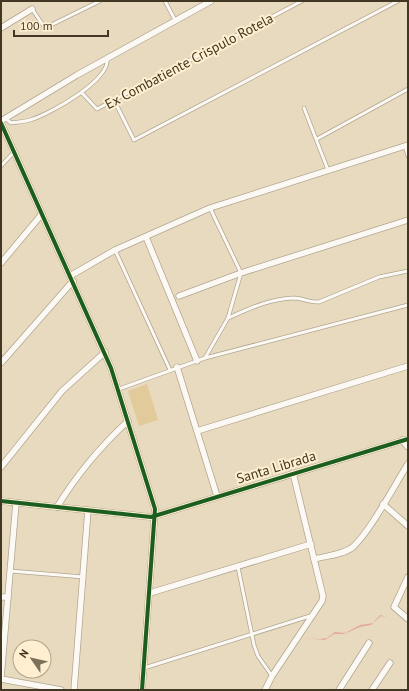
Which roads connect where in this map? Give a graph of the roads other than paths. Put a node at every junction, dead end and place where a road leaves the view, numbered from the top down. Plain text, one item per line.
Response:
1 (100, 1) edge
2 (165, 1) edge
3 (211, 1) edge
4 (302, 1) edge
5 (398, 1) edge
6 (32, 9) joint
7 (174, 20) junction
8 (1, 28) edge
9 (107, 58) junction
10 (408, 89) edge
11 (82, 93) junction
12 (114, 100) junction
13 (304, 108) dead end
14 (2, 121) edge
15 (317, 139) junction
16 (406, 145) edge
17 (14, 152) junction
18 (408, 156) edge
19 (1, 166) edge
20 (328, 170) junction
21 (210, 208) junction
22 (42, 214) junction
23 (408, 220) edge
24 (146, 237) junction
25 (116, 250) junction
26 (1, 263) edge
27 (408, 271) edge
28 (241, 273) junction
29 (72, 279) junction
30 (179, 296) dead end
31 (408, 305) edge
32 (228, 318) junction
33 (105, 352) junction
34 (205, 358) junction
35 (196, 361) junction
36 (1, 363) edge
37 (408, 366) edge
38 (177, 367) junction
39 (170, 370) junction
40 (119, 389) junction
41 (128, 421) junction
42 (197, 432) junction
43 (405, 439) edge
44 (408, 447) edge
45 (408, 464) edge
46 (1, 467) edge
47 (293, 473) junction
48 (217, 496) junction
49 (1, 501) edge
50 (16, 503) junction
51 (383, 504) junction
52 (56, 507) junction
53 (88, 510) junction
54 (153, 516) junction
55 (408, 526) edge
56 (311, 544) junction
57 (314, 559) junction
58 (238, 565) junction
59 (10, 571) junction
60 (84, 577) junction
61 (408, 577) edge
62 (150, 593) junction
63 (1, 596) edge
64 (8, 597) junction
65 (313, 616) junction
66 (408, 619) edge
67 (252, 634) junction
68 (369, 642) dead end
69 (390, 663) dead end
70 (144, 668) junction
71 (272, 676) junction
72 (1, 678) edge
73 (61, 690) edge
74 (74, 690) edge
75 (142, 690) edge
76 (265, 690) edge
77 (339, 690) edge
78 (372, 690) edge

1 - 6 lane
2 - 7 lane
3 - 7 street
4 - 12 lane, Ex Combatiente Crispulo Rotela
5 - 12 lane
6 - 8 street
7 - 9 street
9 - 11 lane
9 - 14 street
10 - 15 lane
11 - 12 lane, Ex Combatiente Crispulo Rotela
11 - 14 lane
13 - 15 lane
14 - 17 street
15 - 20 lane
16 - 18 lane
16 - 20 street
17 - 19 lane
17 - 22 street
20 - 21 street
21 - 24 street
21 - 28 lane
22 - 26 street
22 - 29 street
23 - 28 street
24 - 25 street
24 - 35 street
25 - 29 street
25 - 39 lane
27 - 32 lane
28 - 30 street
28 - 32 lane
29 - 33 street
29 - 36 street
31 - 34 lane
32 - 34 lane
33 - 40 street
33 - 46 street
34 - 35 lane
35 - 38 lane
37 - 42 street
38 - 39 lane
38 - 42 street
39 - 40 lane
40 - 41 street
41 - 52 street
41 - 54 street
42 - 48 street
43 - 44 street
43 - 47 street, Santa Librada
45 - 51 street
47 - 48 street, Santa Librada
47 - 56 street
48 - 54 street, Santa Librada
49 - 50 street
50 - 52 street
50 - 59 street
51 - 55 street
51 - 57 street
52 - 53 street
53 - 54 street
53 - 60 street
54 - 62 street
56 - 57 street
56 - 58 street
57 - 65 street
58 - 62 street
58 - 67 lane
59 - 60 lane
59 - 64 street
60 - 74 street
61 - 66 street
62 - 70 street
63 - 64 street
64 - 72 street
65 - 67 lane
65 - 71 street
67 - 70 lane
67 - 71 lane
68 - 77 street
69 - 78 street
70 - 75 street
71 - 76 street
72 - 73 street

